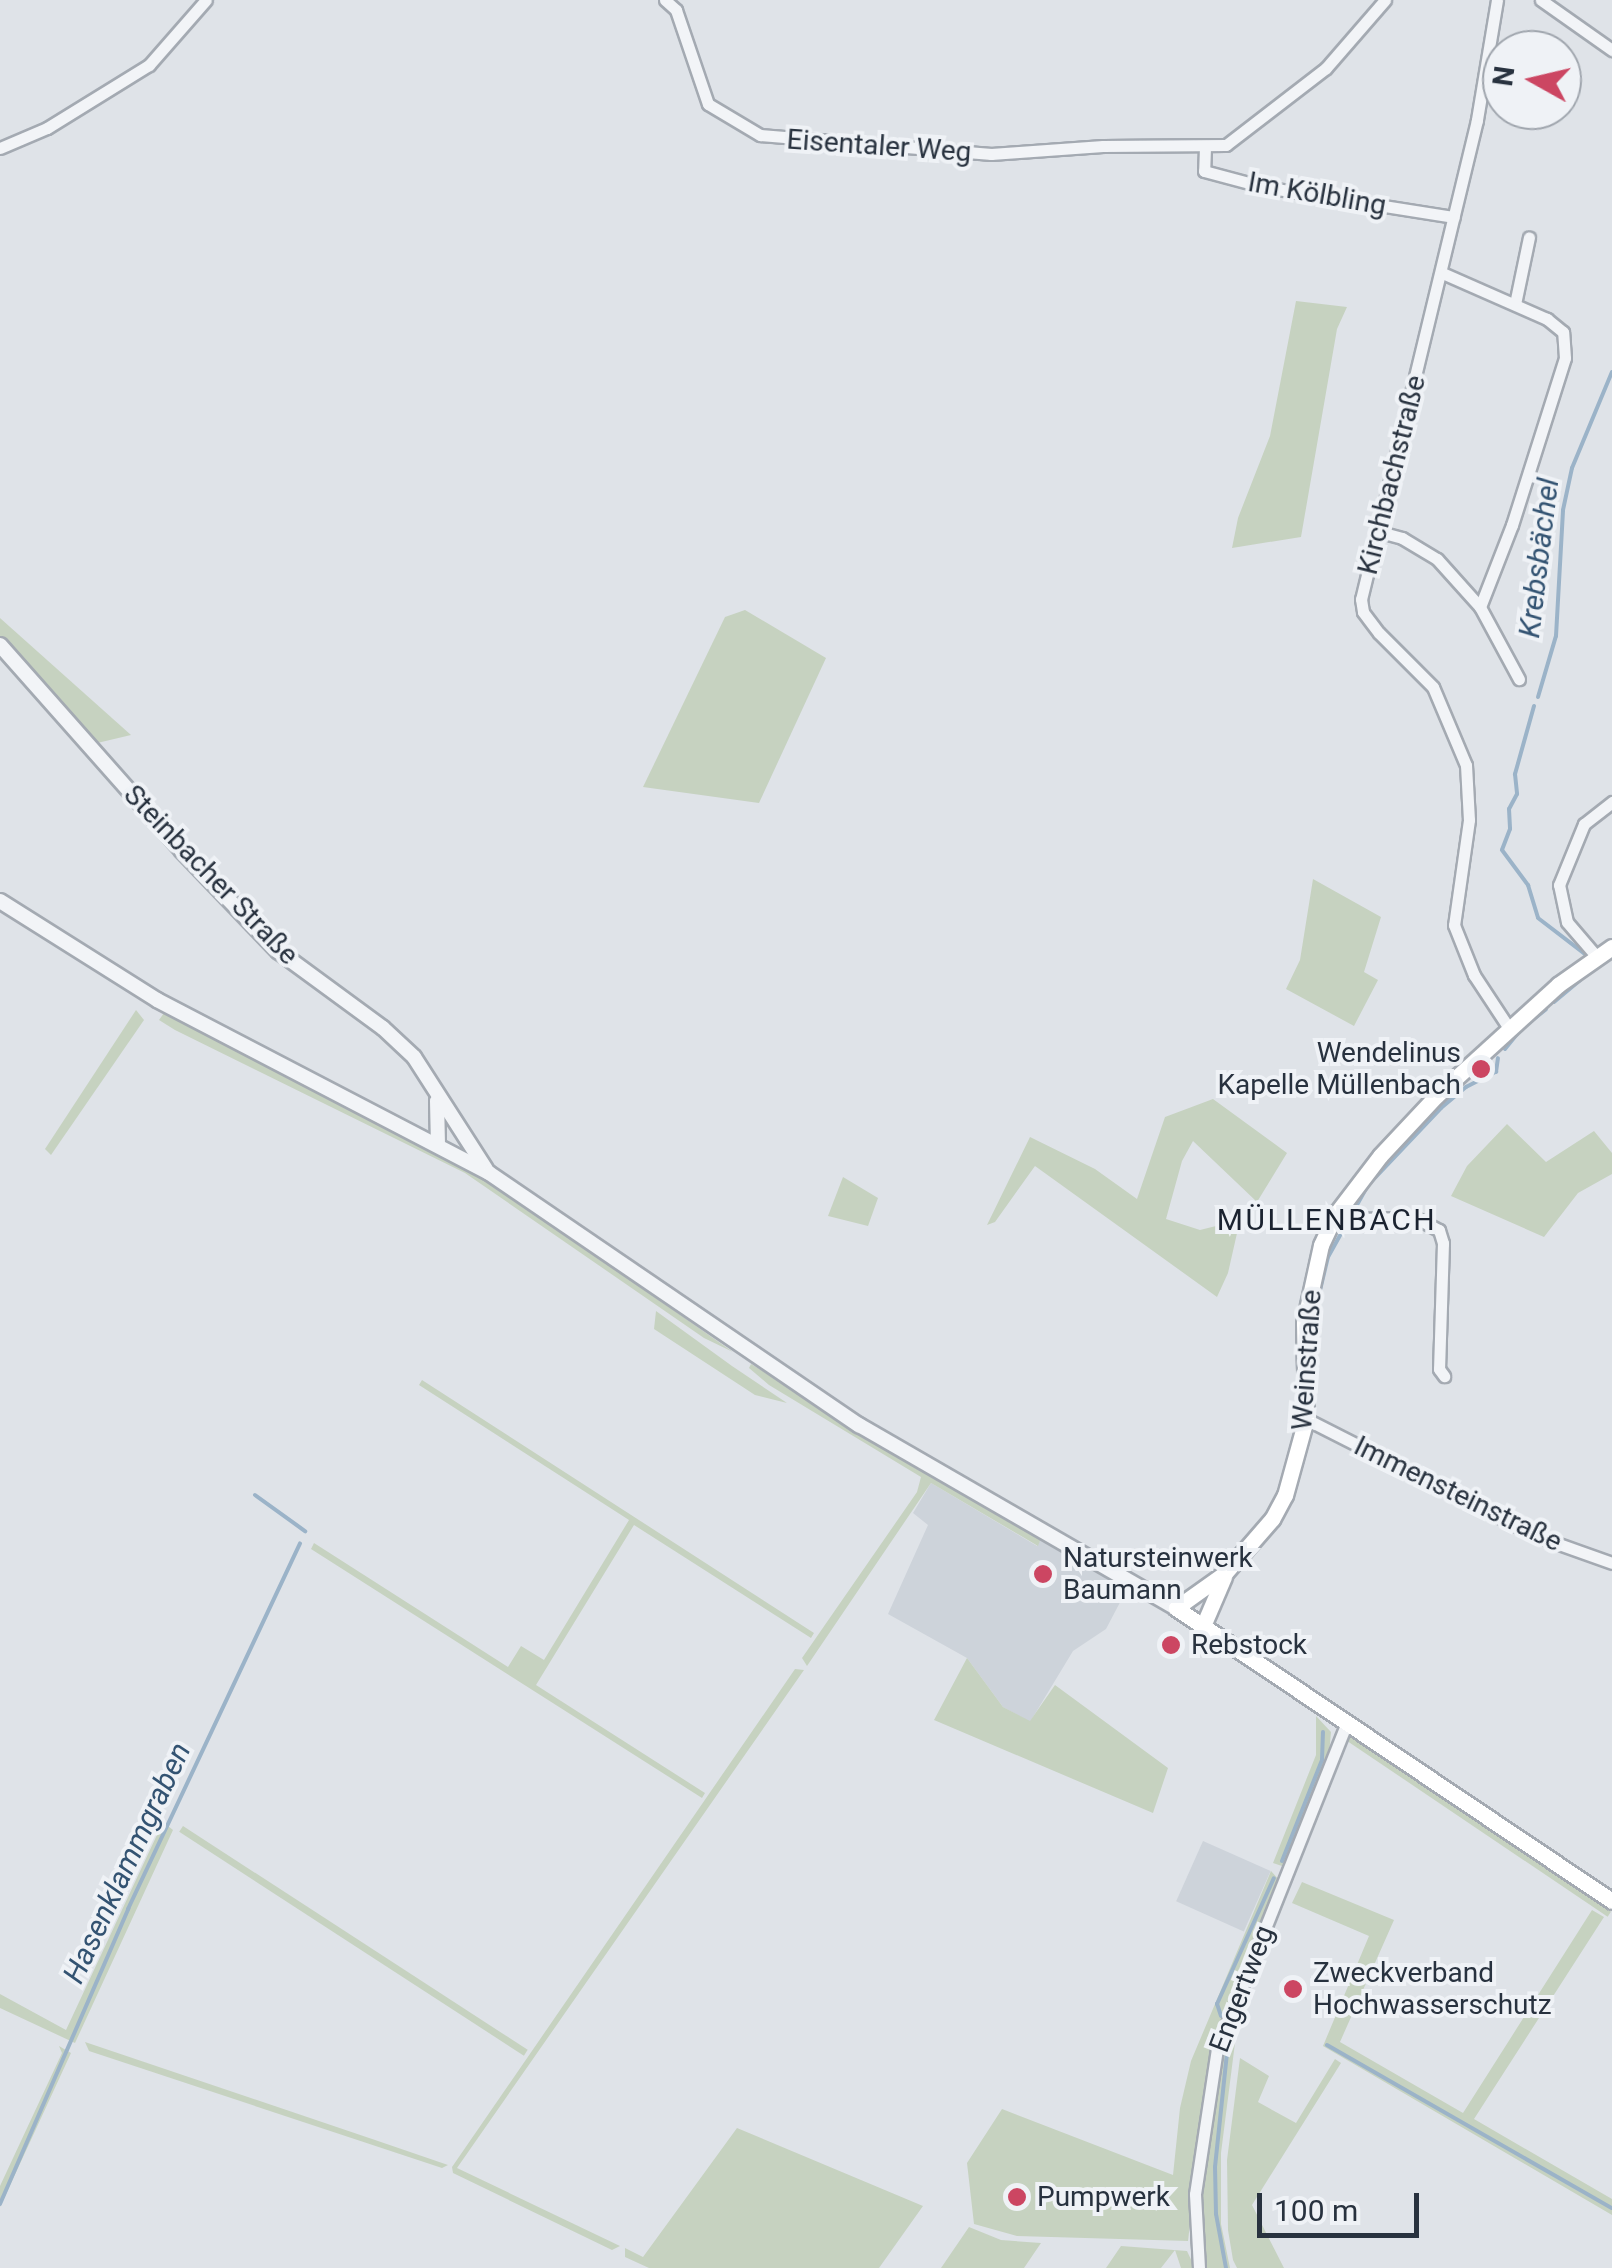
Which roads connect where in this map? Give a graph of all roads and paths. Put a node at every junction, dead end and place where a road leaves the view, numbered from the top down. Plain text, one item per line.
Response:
1 (206, 0) edge
2 (665, 0) edge
3 (1385, 0) edge
4 (1497, 0) edge
5 (1541, 0) edge
6 (1612, 50) edge
7 (1204, 147) junction
8 (0, 148) edge
9 (1454, 216) junction
10 (1529, 236) dead end
11 (1442, 273) junction
12 (1514, 304) junction
13 (1380, 532) junction
14 (1480, 607) junction
15 (0, 645) edge
16 (1520, 679) dead end
17 (1612, 802) edge
18 (0, 901) edge
19 (1612, 947) edge
20 (1597, 957) junction
21 (1509, 1028) junction
22 (434, 1090) junction
23 (438, 1146) junction
24 (490, 1173) junction
25 (1342, 1217) junction
26 (1444, 1376) dead end
27 (1306, 1420) junction
28 (1612, 1563) edge
29 (1226, 1573) junction
30 (1176, 1608) junction
31 (1203, 1626) junction
32 (1348, 1723) junction
33 (1612, 1901) edge
34 (1199, 2268) edge

1 - 8 street
2 - 7 street, Eisentaler Weg
3 - 7 street
4 - 9 street, Kirchbachstraße
5 - 6 street
7 - 9 street, Im Kölbling
9 - 11 street, Kirchbachstraße
10 - 12 street
11 - 12 street
11 - 13 street, Kirchbachstraße
12 - 14 street
13 - 14 street
13 - 21 street, Kirchbachstraße
14 - 16 street
15 - 22 street, Steinbacher Straße
17 - 20 street
18 - 23 street
19 - 20 main road, Weinstraße
20 - 21 main road, Weinstraße
21 - 25 main road, Weinstraße
22 - 23 street, Steinbacher Straße
22 - 24 street, Steinbacher Straße
23 - 24 street
24 - 30 street
25 - 26 street
25 - 27 main road, Weinstraße
27 - 28 street, Immensteinstraße
27 - 29 main road, Weinstraße
29 - 30 main road, Weinstraße
29 - 31 main road, Weinstraße
30 - 31 main road
31 - 32 main road
32 - 33 main road
32 - 34 street, Engertweg

